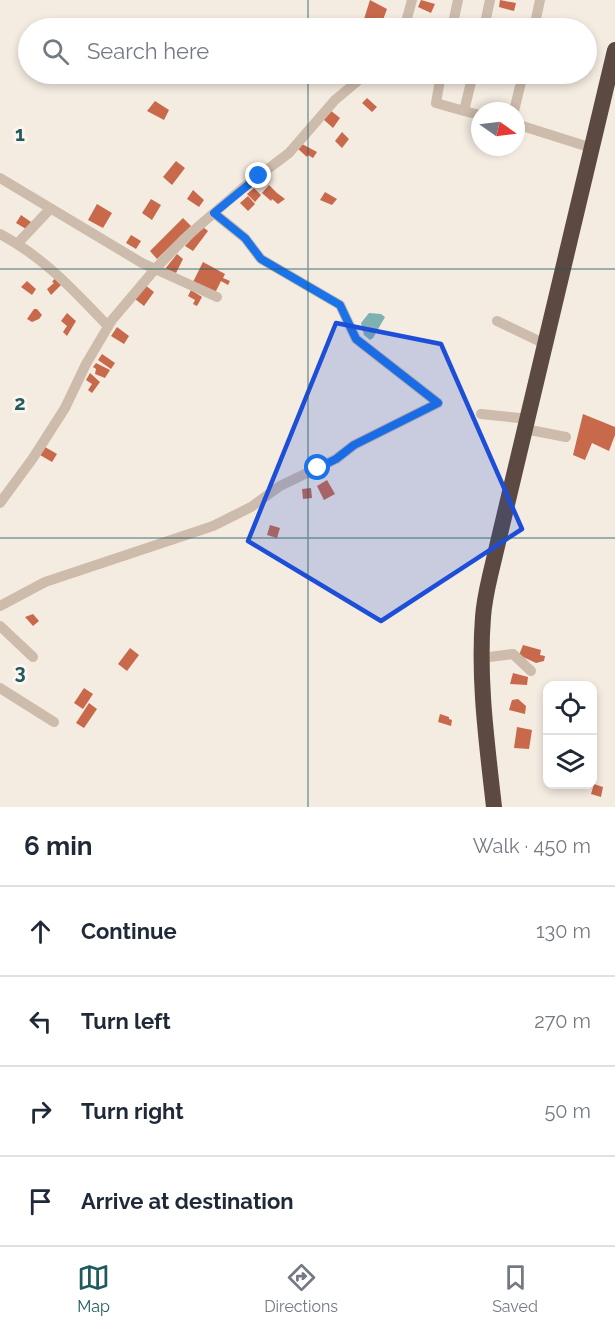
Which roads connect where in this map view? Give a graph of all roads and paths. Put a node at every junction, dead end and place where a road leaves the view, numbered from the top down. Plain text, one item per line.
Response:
1 (412, 0) edge
2 (458, 0) edge
3 (490, 0) edge
4 (540, 0) edge
5 (407, 18) edge
6 (454, 18) edge
7 (486, 18) edge
8 (536, 18) edge
9 (615, 50) edge
10 (354, 84) edge
11 (439, 84) edge
12 (471, 84) edge
13 (521, 84) edge
14 (516, 102) edge
15 (464, 111) junction
16 (471, 113) edge
17 (525, 127) edge
18 (592, 148) junction
19 (2, 179) edge
20 (0, 192) edge
21 (50, 209) junction
22 (214, 213) junction
23 (0, 234) edge
24 (18, 243) junction
25 (156, 268) junction
26 (217, 297) dead end
27 (497, 321) dead end
28 (108, 326) junction
29 (545, 344) junction
30 (481, 414) dead end
31 (526, 424) junction
32 (566, 437) dead end
33 (0, 503) edge
34 (0, 606) edge
35 (0, 626) edge
36 (33, 657) dead end
37 (481, 658) junction
38 (531, 671) dead end
39 (0, 688) edge
40 (54, 722) dead end
41 (494, 807) edge

1 - 5 street
2 - 6 street
3 - 7 street
4 - 8 street
9 - 18 highway
10 - 22 street
11 - 15 street
12 - 15 street
13 - 14 street
15 - 16 street
17 - 18 street
18 - 29 highway
19 - 20 street
19 - 21 street
21 - 24 street
21 - 25 street
22 - 25 street
22 - 34 street
23 - 24 street
24 - 28 street
25 - 26 street
25 - 28 street
27 - 29 street
28 - 33 street
29 - 31 highway
30 - 31 street
31 - 32 street
31 - 37 highway
35 - 36 street
37 - 38 street
37 - 41 highway
39 - 40 street

